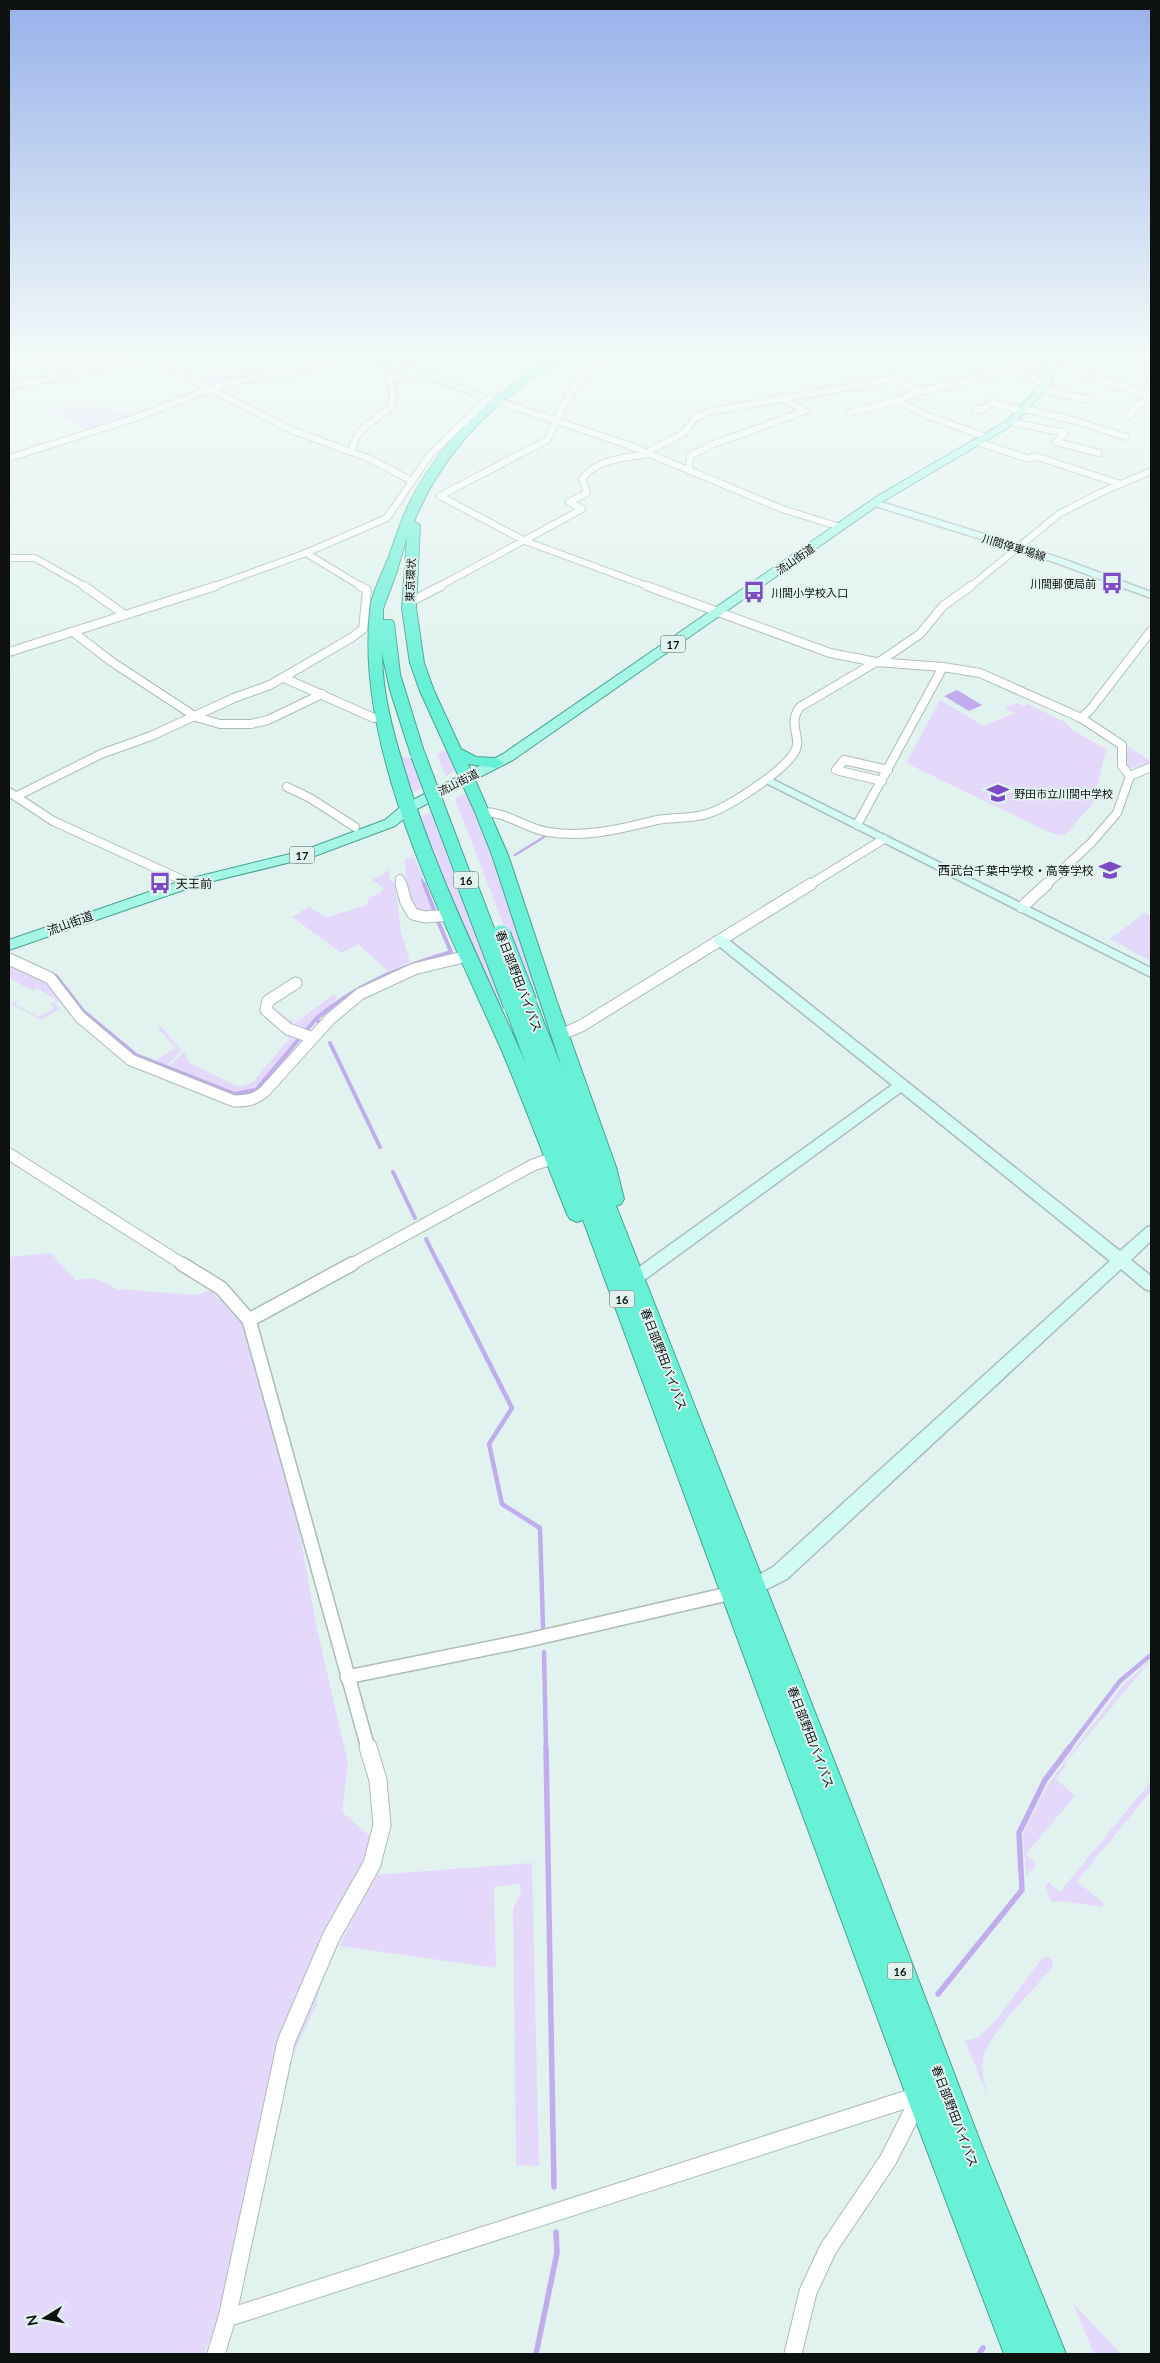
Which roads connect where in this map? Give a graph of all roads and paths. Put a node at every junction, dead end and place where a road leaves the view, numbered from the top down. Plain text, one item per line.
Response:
1 (373, 462) edge
2 (425, 462) edge
3 (440, 462) edge
4 (449, 462) edge
5 (503, 462) edge
6 (605, 462) edge
7 (667, 462) edge
8 (690, 462) edge
9 (941, 462) edge
10 (1054, 462) edge
11 (689, 471) junction
12 (1151, 471) edge
13 (412, 481) junction
14 (1120, 484) junction
15 (875, 503) junction
16 (414, 525) junction
17 (840, 527) junction
18 (525, 541) junction
19 (1016, 548) junction
20 (306, 553) junction
21 (9, 558) edge
22 (393, 561) junction
23 (1151, 595) edge
24 (410, 602) junction
25 (717, 613) junction
26 (125, 615) junction
27 (1151, 631) edge
28 (73, 632) junction
29 (9, 652) edge
30 (877, 662) junction
31 (943, 667) junction
32 (284, 678) junction
33 (322, 694) junction
34 (196, 717) junction
35 (382, 717) junction
36 (1080, 718) junction
37 (455, 752) junction
38 (424, 754) junction
39 (496, 763) junction
40 (1151, 767) edge
41 (888, 770) junction
42 (1130, 776) junction
43 (468, 778) junction
44 (882, 781) junction
45 (772, 782) dead end
46 (287, 787) dead end
47 (13, 794) edge
48 (408, 808) junction
49 (484, 812) junction
50 (857, 825) junction
51 (354, 827) junction
52 (884, 839) junction
53 (400, 879) dead end
54 (190, 883) junction
55 (1022, 907) junction
56 (450, 916) junction
57 (720, 940) junction
58 (9, 945) edge
59 (467, 956) junction
60 (9, 958) edge
61 (1151, 973) edge
62 (296, 983) dead end
63 (520, 1004) junction
64 (560, 1035) junction
65 (313, 1038) junction
66 (901, 1085) junction
67 (9, 1154) edge
68 (554, 1158) junction
69 (1151, 1232) edge
70 (1121, 1260) junction
71 (634, 1279) junction
72 (1151, 1285) edge
73 (249, 1320) junction
74 (650, 1372) junction
75 (742, 1590) junction
76 (347, 1677) junction
77 (932, 2091) junction
78 (227, 2318) junction
79 (216, 2354) edge
80 (793, 2354) edge
81 (1021, 2354) edge
82 (1049, 2354) edge

1 - 13 street
2 - 13 street
3 - 22 highway, 春日部野田バイパス / 16
4 - 16 highway, 春日部野田バイパス / 16
5 - 18 street
6 - 18 street
7 - 11 street
8 - 11 street
9 - 15 main road, 流山街道 / 17
10 - 14 street
11 - 17 street
12 - 14 street
13 - 20 street
14 - 19 street
15 - 17 main road, 流山街道 / 17
15 - 19 street, 川間停車場線
16 - 24 highway, 東京環状 / 16
16 - 38 highway, 春日部野田バイパス / 16
17 - 25 main road, 流山街道 / 17
18 - 24 street
18 - 25 street
19 - 23 street, 川間停車場線
19 - 30 street
20 - 26 street
20 - 32 street
21 - 26 street
22 - 35 highway, 16
22 - 38 highway, 春日部野田バイパス / 16
24 - 37 highway, 東京環状 / 16
25 - 30 street
25 - 39 main road, 流山街道 / 17
26 - 28 street
27 - 36 street
28 - 29 street
28 - 34 street
30 - 31 street
30 - 49 street
31 - 36 street
31 - 41 street
32 - 33 street
32 - 34 street
33 - 34 street
33 - 35 street
34 - 47 street
35 - 48 highway, 16
36 - 42 street
37 - 39 highway
37 - 43 highway, 16
38 - 63 highway, 春日部野田バイパス / 16, bridge
39 - 43 main road, 流山街道 / 17
40 - 42 street
41 - 44 street
41 - 44 street
42 - 55 street
43 - 48 main road, 流山街道 / 17
43 - 49 highway, 16
44 - 50 street
45 - 50 street
46 - 51 street
47 - 54 street
48 - 51 main road, 流山街道 / 17
48 - 54 main road, 流山街道 / 17
48 - 56 highway, 16
49 - 64 highway, 16
50 - 52 street
51 - 54 main road, 流山街道 / 17
52 - 55 street
52 - 57 street
53 - 56 street
54 - 58 main road, 流山街道 / 17
55 - 61 street
56 - 59 highway, 16
57 - 64 street
57 - 66 street
59 - 65 street
59 - 68 highway, 16
60 - 65 street
62 - 65 street
63 - 71 highway, 春日部野田バイパス / 16
63 - 74 highway, 春日部野田バイパス / 16
64 - 71 highway, 16
66 - 70 street
66 - 71 street
67 - 73 street
68 - 73 street
68 - 74 highway, 16
69 - 70 street
70 - 72 street
70 - 75 street
71 - 75 highway, 春日部野田バイパス / 16
73 - 76 street
74 - 75 highway, 春日部野田バイパス / 16
75 - 76 street
75 - 77 highway, 春日部野田バイパス / 16
76 - 78 street
77 - 78 street
77 - 80 street
77 - 81 highway, 春日部野田バイパス / 16
77 - 82 highway, 春日部野田バイパス / 16
78 - 79 street

